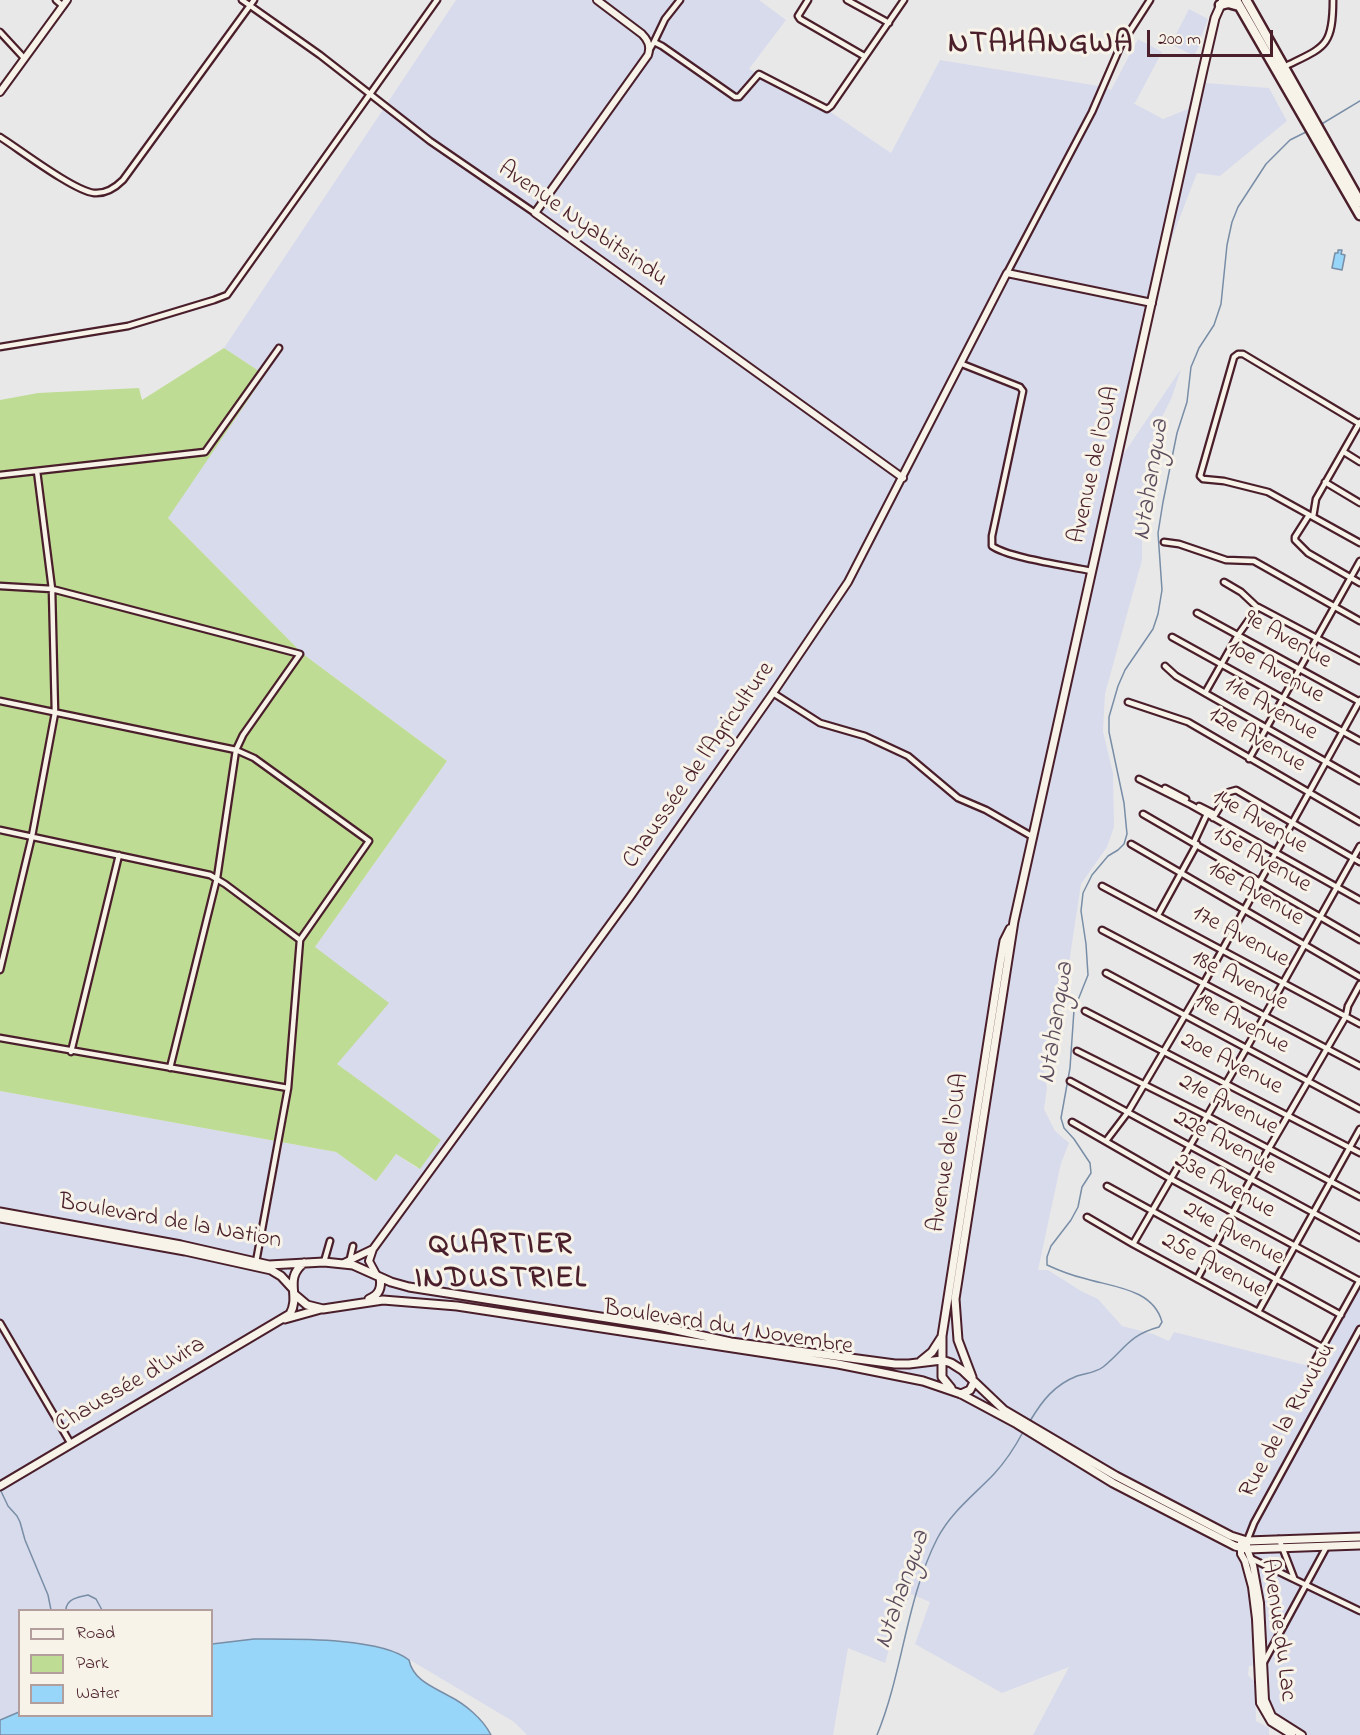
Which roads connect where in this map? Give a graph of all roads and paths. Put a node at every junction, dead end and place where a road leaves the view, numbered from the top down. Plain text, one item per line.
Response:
1 (56, 0) edge
2 (242, 0) edge
3 (254, 0) edge
4 (437, 0) edge
5 (597, 0) edge
6 (680, 0) edge
7 (848, 0) edge
8 (904, 0) edge
9 (1150, 0) edge
10 (1333, 0) edge
11 (807, 1) edge
12 (1220, 2) edge
13 (1240, 2) edge
14 (65, 3) edge
15 (250, 6) junction
16 (888, 22) junction
17 (0, 32) edge
18 (654, 42) junction
19 (650, 49) junction
20 (864, 56) junction
21 (24, 58) junction
22 (1280, 70) junction
23 (0, 92) edge
24 (372, 94) junction
25 (0, 137) edge
26 (1321, 141) junction
27 (1360, 202) edge
28 (535, 213) junction
29 (1360, 215) edge
30 (1007, 273) junction
31 (1152, 303) junction
32 (0, 347) edge
33 (279, 348) dead end
34 (962, 364) junction
35 (1360, 423) edge
36 (1344, 452) junction
37 (1360, 462) edge
38 (37, 471) junction
39 (0, 475) edge
40 (903, 478) junction
41 (1325, 482) junction
42 (1360, 503) edge
43 (1311, 516) junction
44 (1164, 542) dead end
45 (1360, 543) edge
46 (1360, 561) edge
47 (1091, 571) junction
48 (1350, 577) junction
49 (1224, 582) dead end
50 (1360, 583) edge
51 (0, 586) edge
52 (52, 589) junction
53 (1258, 607) junction
54 (1333, 607) junction
55 (1197, 613) dead end
56 (1360, 621) edge
57 (1239, 635) junction
58 (1172, 637) dead end
59 (1316, 637) junction
60 (1360, 661) edge
61 (1221, 664) junction
62 (1165, 666) dead end
63 (1300, 668) junction
64 (773, 693) junction
65 (1205, 693) junction
66 (1283, 697) junction
67 (0, 701) edge
68 (1360, 701) edge
69 (1128, 702) dead end
70 (56, 713) junction
71 (1267, 728) junction
72 (1344, 732) junction
73 (1360, 741) edge
74 (236, 750) junction
75 (1249, 759) junction
76 (1326, 762) junction
77 (1139, 779) dead end
78 (1360, 782) edge
79 (1165, 788) dead end
80 (1310, 793) junction
81 (1143, 814) dead end
82 (1207, 814) junction
83 (1214, 816) junction
84 (1360, 822) edge
85 (1293, 824) junction
86 (0, 830) edge
87 (32, 836) junction
88 (1033, 837) junction
89 (1195, 843) junction
90 (1131, 844) dead end
91 (1360, 846) edge
92 (1276, 854) junction
93 (119, 855) junction
94 (1354, 858) junction
95 (1360, 862) edge
96 (1180, 872) junction
97 (217, 878) junction
98 (1260, 881) junction
99 (1102, 886) dead end
100 (1337, 887) junction
101 (1360, 900) edge
102 (1244, 910) junction
103 (1158, 915) junction
104 (1321, 917) junction
105 (1102, 930) dead end
106 (300, 940) junction
107 (1360, 940) edge
108 (1305, 945) junction
109 (1222, 949) junction
110 (1003, 964) junction
111 (0, 970) edge
112 (1106, 973) dead end
113 (1360, 977) edge
114 (1284, 982) junction
115 (1204, 983) junction
116 (1360, 984) edge
117 (1085, 1011) dead end
118 (1265, 1015) junction
119 (1184, 1016) junction
120 (1346, 1016) junction
121 (1360, 1024) edge
122 (0, 1038) edge
123 (1326, 1047) junction
124 (1246, 1049) junction
125 (1077, 1051) dead end
126 (1163, 1051) junction
127 (71, 1052) junction
128 (1360, 1066) edge
129 (170, 1068) junction
130 (1070, 1081) dead end
131 (1308, 1081) junction
132 (1227, 1082) junction
133 (1144, 1083) junction
134 (288, 1088) junction
135 (1360, 1109) edge
136 (1128, 1112) junction
137 (1288, 1115) junction
138 (1207, 1116) junction
139 (1072, 1122) dead end
140 (1360, 1129) edge
141 (1106, 1141) junction
142 (1189, 1146) junction
143 (1350, 1147) junction
144 (1269, 1148) junction
145 (1360, 1153) edge
146 (1170, 1179) junction
147 (1251, 1179) junction
148 (1332, 1182) junction
149 (1107, 1186) dead end
150 (1360, 1197) edge
151 (0, 1212) edge
152 (1152, 1212) junction
153 (1233, 1212) junction
154 (1314, 1212) junction
155 (1087, 1217) dead end
156 (0, 1218) edge
157 (1360, 1238) edge
158 (330, 1241) dead end
159 (1132, 1245) junction
160 (353, 1246) dead end
161 (1216, 1246) junction
162 (1296, 1246) junction
163 (374, 1248) junction
164 (347, 1261) junction
165 (324, 1262) junction
166 (304, 1263) junction
167 (259, 1264) junction
168 (378, 1276) junction
169 (1278, 1279) junction
170 (1197, 1280) junction
171 (1360, 1280) edge
172 (293, 1292) junction
173 (365, 1301) junction
174 (323, 1309) junction
175 (559, 1311) junction
176 (1258, 1312) junction
177 (1341, 1315) junction
178 (280, 1321) junction
179 (557, 1322) junction
180 (0, 1323) edge
181 (1360, 1329) edge
182 (942, 1336) junction
183 (1322, 1347) junction
184 (814, 1352) junction
185 (813, 1360) junction
186 (942, 1360) junction
187 (918, 1363) junction
188 (1312, 1366) dead end
189 (974, 1382) junction
190 (953, 1390) junction
191 (961, 1394) junction
192 (1019, 1422) junction
193 (1037, 1432) junction
194 (71, 1444) junction
195 (1, 1485) edge
196 (1332, 1537) junction
197 (1360, 1537) edge
198 (1279, 1539) junction
199 (1245, 1540) junction
200 (1328, 1545) junction
201 (1360, 1545) edge
202 (1283, 1548) junction
203 (1244, 1549) junction
204 (1250, 1558) junction
205 (1294, 1578) junction
206 (1307, 1584) junction
207 (1360, 1611) edge
208 (1261, 1666) junction
209 (1292, 1735) edge
210 (1302, 1735) edge

1 - 14 street
2 - 15 street, Avenue Nyabitsindu
3 - 15 street
4 - 24 street
5 - 19 street
6 - 18 street
7 - 16 street
8 - 16 street
9 - 30 street, Chaussée de l'Agriculture
10 - 22 street
11 - 20 street
12 - 13 highway
12 - 31 main road, Avenue de l'OUA
13 - 22 highway
14 - 21 street
15 - 24 street, Avenue Nyabitsindu
15 - 25 street
16 - 20 street
17 - 21 street
18 - 19 street
18 - 20 street
19 - 28 street
21 - 23 street
22 - 26 highway
24 - 28 street, Avenue Nyabitsindu
24 - 32 street
26 - 27 highway
26 - 29 highway
28 - 40 street, Avenue Nyabitsindu
30 - 31 street
30 - 34 street, Chaussée de l'Agriculture
31 - 47 main road, Avenue de l'OUA
33 - 38 street
34 - 40 street, Chaussée de l'Agriculture
34 - 47 street
35 - 36 street
35 - 43 street
36 - 37 street
36 - 41 street
38 - 39 street
38 - 52 street
40 - 64 street, Chaussée de l'Agriculture
41 - 42 street
41 - 43 street
43 - 45 street
43 - 48 street
44 - 54 street
46 - 48 street
47 - 88 main road, Avenue de l'OUA
48 - 50 street
48 - 54 street
49 - 53 street
51 - 52 street
52 - 70 street
52 - 74 street
53 - 57 street
53 - 59 street
54 - 56 street
54 - 59 street
55 - 57 street, 9e Avenue
57 - 61 street
57 - 63 street, 9e Avenue
58 - 61 street, 10e Avenue
59 - 60 street
59 - 63 street
61 - 65 street
61 - 66 street, 10e Avenue
62 - 65 street, 11e Avenue
63 - 66 street
63 - 68 street, 9e Avenue
64 - 88 street
64 - 163 street, Chaussée de l'Agriculture
65 - 71 street, 11e Avenue
66 - 71 street
66 - 72 street, 10e Avenue
67 - 70 street
68 - 72 street
69 - 75 street, 12e Avenue
70 - 74 street
70 - 87 street
71 - 75 street
71 - 76 street, 11e Avenue
72 - 73 street, 10e Avenue
72 - 76 street
74 - 97 street
74 - 106 street
75 - 80 street, 12e Avenue
76 - 78 street, 11e Avenue
76 - 80 street
77 - 82 street, 14e Avenue
79 - 83 street
80 - 84 street, 12e Avenue
80 - 85 street
81 - 89 street, 15e Avenue
82 - 83 street, 14e Avenue
82 - 89 street
83 - 85 street
83 - 92 street, 14e Avenue
85 - 92 street
85 - 94 street
86 - 87 street
87 - 93 street
87 - 111 street
88 - 110 main road, Avenue de l'OUA
89 - 96 street
89 - 98 street, 15e Avenue
90 - 96 street, 16e Avenue
91 - 94 street
92 - 98 street
92 - 100 street, 14e Avenue
93 - 97 street
93 - 127 street
94 - 95 street
94 - 100 street
96 - 102 street, 16e Avenue
96 - 103 street
97 - 106 street
97 - 129 street
98 - 102 street
98 - 104 street, 15e Avenue
99 - 103 street, 17e Avenue
100 - 101 street, 14e Avenue
100 - 104 street
102 - 108 street, 16e Avenue
102 - 109 street
103 - 109 street, 17e Avenue
104 - 107 street, 15e Avenue
104 - 108 street
105 - 115 street, 18e Avenue
106 - 134 street
108 - 113 street, 16e Avenue
108 - 114 street
109 - 114 street, 17e Avenue
109 - 115 street
110 - 182 main road, Avenue de l'OUA
110 - 189 main road, Avenue de l'OUA
112 - 119 street, 19e Avenue
114 - 118 street
114 - 120 street, 17e Avenue
115 - 118 street, 18e Avenue
115 - 119 street
116 - 120 street
117 - 126 street, 20e Avenue
118 - 123 street, 18e Avenue
118 - 124 street
119 - 124 street, 19e Avenue
119 - 126 street
120 - 121 street, 17e Avenue
120 - 123 street
122 - 127 street
123 - 128 street, 18e Avenue
123 - 131 street
124 - 131 street, 19e Avenue
124 - 132 street
125 - 133 street, 21e Avenue
126 - 132 street, 20e Avenue
126 - 133 street
127 - 129 street
129 - 134 street
130 - 136 street, 22e Avenue
131 - 135 street, 19e Avenue
131 - 137 street
132 - 137 street, 20e Avenue
132 - 138 street
133 - 136 street
133 - 138 street, 21e Avenue
134 - 167 street
136 - 141 street
136 - 142 street, 22e Avenue
137 - 143 street, 20e Avenue
137 - 144 street
138 - 142 street
138 - 144 street, 21e Avenue
139 - 141 street, 23e Avenue
140 - 143 street
141 - 146 street, 23e Avenue
142 - 146 street
142 - 147 street, 22e Avenue
143 - 145 street, 20e Avenue
143 - 148 street
144 - 147 street
144 - 148 street, 21e Avenue
146 - 152 street
146 - 153 street, 23e Avenue
147 - 153 street
147 - 154 street, 22e Avenue
148 - 150 street, 21e Avenue
148 - 154 street
149 - 152 street, 24e Avenue
151 - 167 main road, Boulevard de la Nation
152 - 159 street
152 - 161 street, 24e Avenue
153 - 161 street
153 - 162 street, 23e Avenue
154 - 157 street, 22e Avenue
154 - 162 street
155 - 159 street, 25e Avenue
156 - 167 main road, Boulevard de la Nation
158 - 165 street
159 - 170 street, 25e Avenue
160 - 164 street
161 - 169 street, 24e Avenue
161 - 170 street
162 - 169 street
162 - 171 street, 23e Avenue
163 - 164 street, Chaussée de l'Agriculture
163 - 168 street
164 - 165 main road, Boulevard du 1 Novembre
164 - 168 main road, Boulevard du 1 Novembre
165 - 166 main road, Boulevard du 1 Novembre
166 - 167 main road, Boulevard de la Nation
166 - 172 main road, Boulevard de la Nation
167 - 172 main road, Boulevard de la Nation
168 - 173 main road
168 - 175 main road, Boulevard du 1 Novembre
169 - 176 street
169 - 177 street, 24e Avenue
170 - 176 street, 25e Avenue
171 - 177 street
172 - 174 main road
172 - 178 main road
173 - 174 main road, Boulevard du 1 Novembre
173 - 179 main road, Boulevard du 1 Novembre
174 - 178 main road, Chaussée d'Uvira
175 - 179 main road
175 - 184 main road, Boulevard du 1 Novembre
176 - 183 street, 25e Avenue
177 - 183 street
178 - 194 main road, Chaussée d'Uvira
179 - 185 main road, Boulevard du 1 Novembre
180 - 194 street
181 - 199 street, Rue de la Ruvubu
182 - 186 main road, Avenue de l'OUA
182 - 187 main road
183 - 188 street
184 - 185 main road
184 - 187 main road, Boulevard du 1 Novembre
185 - 190 main road, Boulevard du 1 Novembre
186 - 187 main road, Boulevard du 1 Novembre
186 - 189 main road, Boulevard du 1 Novembre
186 - 190 main road, Avenue de l'OUA
189 - 191 main road
189 - 192 main road, Boulevard du 1 Novembre
190 - 191 main road, Boulevard du 1 Novembre
191 - 192 main road, Boulevard du 1 Novembre
192 - 193 main road, Boulevard du 1 Novembre
193 - 199 main road
193 - 203 main road
194 - 195 main road, Chaussée d'Uvira
196 - 197 main road
196 - 198 main road
196 - 200 street
198 - 199 main road
198 - 202 street
199 - 203 street
200 - 201 main road
200 - 202 main road
200 - 206 street
202 - 203 main road
202 - 205 street
203 - 204 street, Avenue du Lac
203 - 208 street, Avenue du Lac
204 - 205 street
204 - 208 street, Avenue du Lac
205 - 206 street
206 - 207 street
206 - 208 street
208 - 209 street, Avenue du Lac
208 - 210 street, Avenue du Lac

